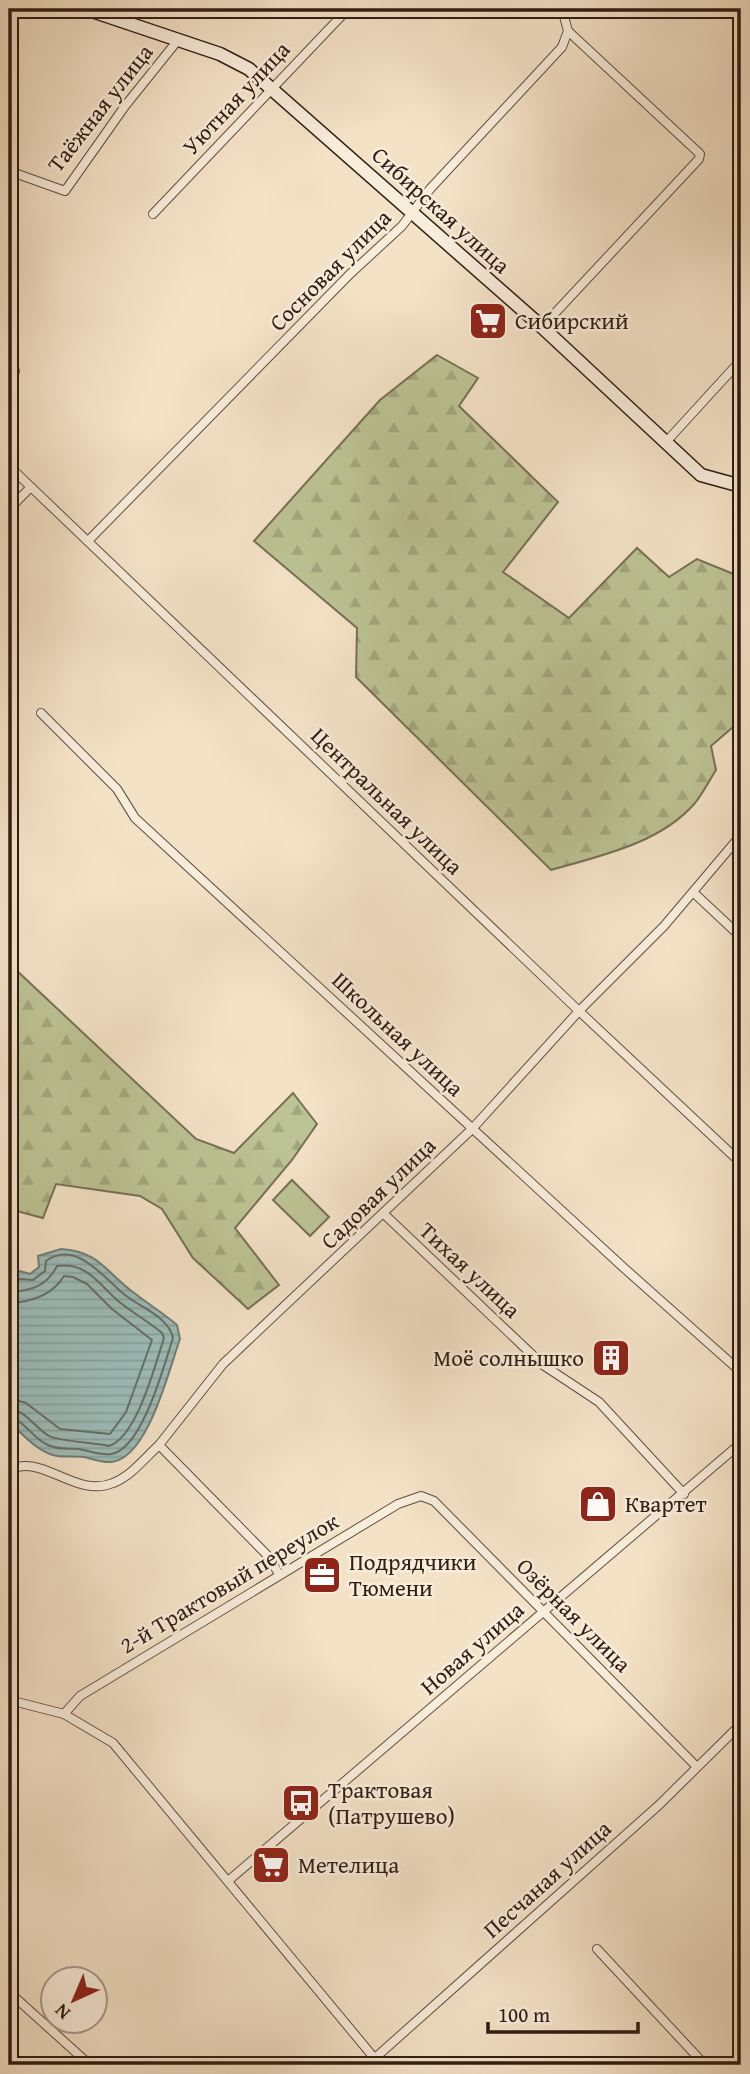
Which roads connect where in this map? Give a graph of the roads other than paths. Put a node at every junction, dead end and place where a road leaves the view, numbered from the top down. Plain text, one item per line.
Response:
1 (86, 9) edge
2 (348, 9) edge
3 (562, 9) edge
4 (568, 31) junction
5 (178, 40) junction
6 (272, 86) junction
7 (9, 171) edge
8 (412, 213) junction
9 (153, 214) dead end
10 (542, 327) junction
11 (741, 360) edge
12 (9, 363) edge
13 (9, 392) edge
14 (666, 442) junction
15 (9, 466) edge
16 (31, 486) junction
17 (741, 486) edge
18 (9, 509) edge
19 (88, 541) junction
20 (41, 713) dead end
21 (741, 835) edge
22 (692, 892) junction
23 (741, 937) edge
24 (579, 1012) junction
25 (472, 1129) junction
26 (741, 1163) edge
27 (383, 1214) junction
28 (741, 1372) edge
29 (741, 1443) edge
30 (159, 1445) junction
31 (9, 1471) edge
32 (684, 1494) junction
33 (421, 1496) joint
34 (279, 1574) junction
35 (544, 1612) junction
36 (9, 1700) edge
37 (64, 1714) junction
38 (741, 1724) edge
39 (696, 1766) junction
40 (228, 1881) junction
41 (597, 1949) dead end
42 (9, 1992) edge
43 (377, 2062) edge
44 (90, 2065) edge
45 (705, 2065) edge

1 - 5 street, Сибирская улица
2 - 6 street, Уютная улица
3 - 4 street
4 - 8 street, Сосновая улица
4 - 10 street
5 - 6 street, Сибирская улица
5 - 7 street, Таёжная улица
6 - 8 street, Сибирская улица
6 - 9 street, Уютная улица
8 - 10 street, Сибирская улица
8 - 19 street, Сосновая улица
10 - 14 street, Сибирская улица
11 - 14 street
12 - 13 street
14 - 17 street, Сибирская улица
15 - 16 street, Центральная улица
16 - 18 street
16 - 19 street, Центральная улица
19 - 24 street, Центральная улица
20 - 25 street, Школьная улица
21 - 22 street, Садовая улица
22 - 23 street
22 - 24 street, Садовая улица
24 - 25 street, Садовая улица
24 - 26 street, Центральная улица
25 - 27 street, Садовая улица
25 - 28 street, Школьная улица
27 - 30 street, Садовая улица
27 - 32 street, Тихая улица
29 - 32 street, Новая улица
30 - 31 street, Садовая улица
30 - 34 street
32 - 35 street, Новая улица
33 - 34 street, 2-й Трактовый переулок
33 - 35 street, Озёрная улица
34 - 37 street, 2-й Трактовый переулок
35 - 39 street, Озёрная улица
35 - 40 street, Новая улица
36 - 37 street
37 - 40 street
38 - 39 street, Песчаная улица
39 - 43 street, Песчаная улица
40 - 43 street
41 - 45 street
42 - 44 street

